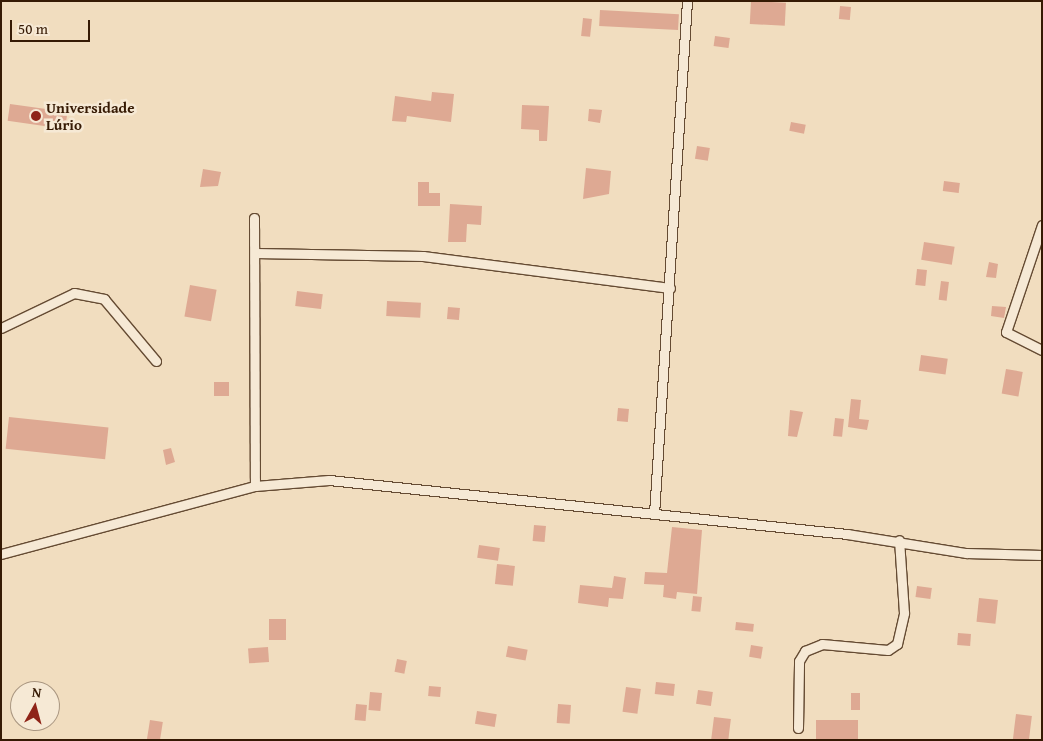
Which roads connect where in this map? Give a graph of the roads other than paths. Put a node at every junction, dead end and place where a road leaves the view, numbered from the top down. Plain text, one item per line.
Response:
1 (687, 1) edge
2 (254, 218) dead end
3 (1042, 225) edge
4 (255, 252) junction
5 (670, 288) junction
6 (1, 328) edge
7 (1042, 350) edge
8 (156, 361) dead end
9 (255, 486) junction
10 (654, 514) junction
11 (899, 540) junction
12 (1, 554) edge
13 (1042, 555) edge
14 (798, 728) dead end

1 - 5 street
2 - 4 street
3 - 7 street
4 - 5 street
4 - 9 street
5 - 10 street
6 - 8 street
9 - 10 street
9 - 12 street
10 - 11 street
11 - 13 street
11 - 14 street

